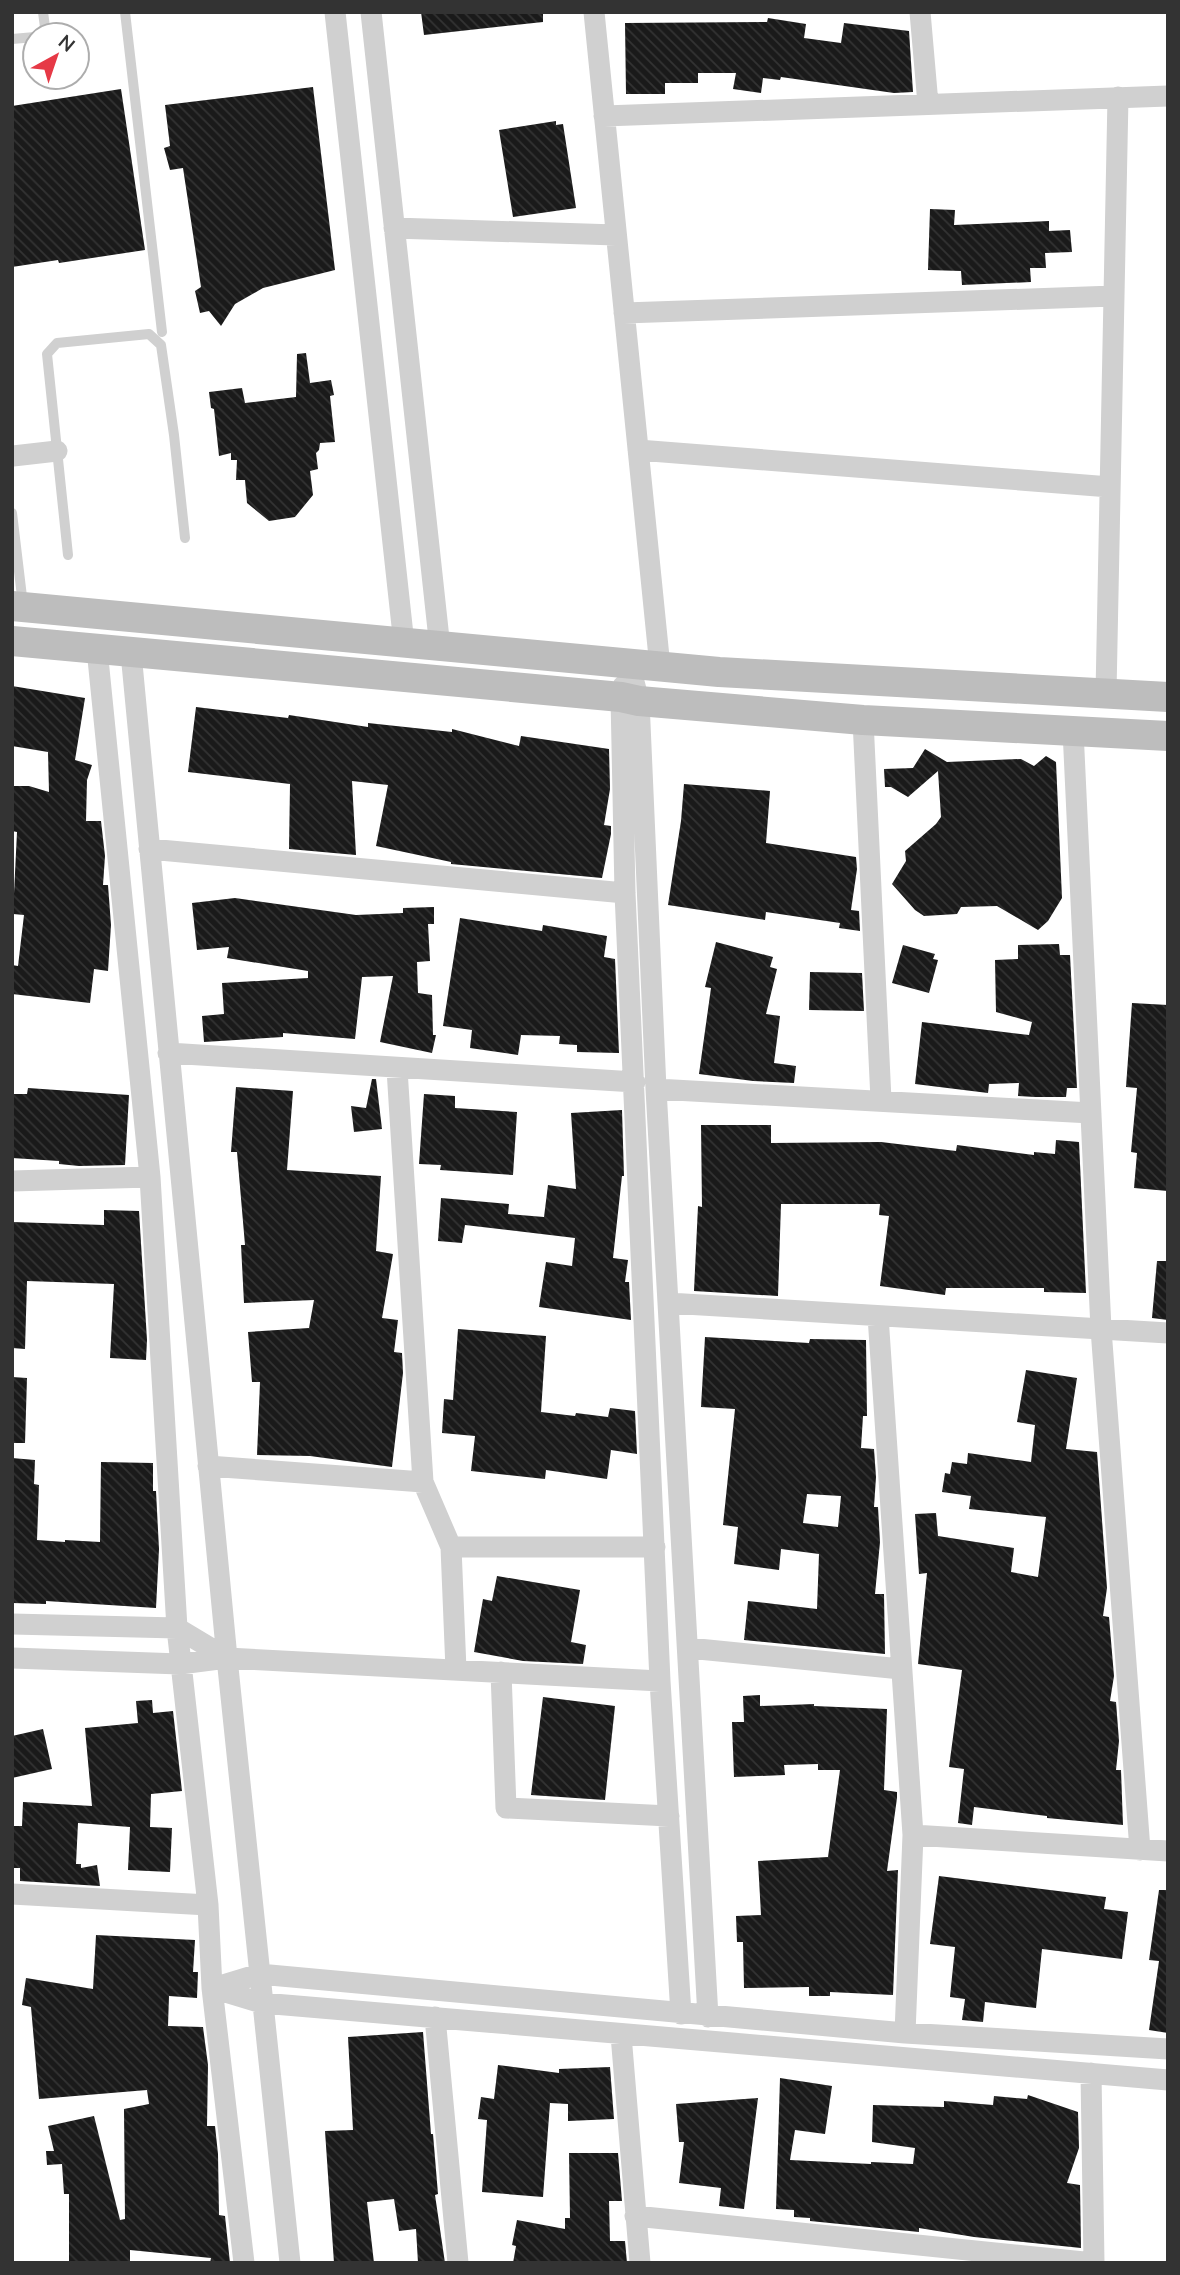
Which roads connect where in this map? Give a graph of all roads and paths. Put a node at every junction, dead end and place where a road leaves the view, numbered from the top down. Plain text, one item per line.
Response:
1 (125, 12) edge
2 (335, 12) edge
3 (371, 12) edge
4 (594, 12) edge
5 (920, 12) edge
6 (1168, 96) edge
7 (1118, 97) junction
8 (928, 104) junction
9 (604, 116) junction
10 (394, 228) junction
11 (616, 235) junction
12 (1114, 296) junction
13 (624, 313) junction
14 (162, 332) dead end
15 (638, 450) junction
16 (57, 451) junction
17 (13, 454) edge
18 (12, 466) edge
19 (1110, 487) junction
20 (12, 513) edge
21 (185, 538) dead end
22 (68, 555) dead end
23 (18, 607) edge
24 (12, 641) edge
25 (404, 644) junction
26 (440, 648) junction
27 (97, 649) junction
28 (131, 653) junction
29 (629, 663) junction
30 (660, 667) junction
31 (746, 674) junction
32 (1106, 693) junction
33 (1168, 697) edge
34 (630, 699) junction
35 (746, 709) junction
36 (863, 720) junction
37 (1073, 730) junction
38 (1168, 736) edge
39 (149, 849) junction
40 (625, 893) junction
41 (169, 1053) junction
42 (397, 1069) junction
43 (635, 1082) junction
44 (656, 1088) junction
45 (881, 1100) junction
46 (1091, 1113) junction
47 (150, 1177) junction
48 (12, 1181) edge
49 (668, 1303) junction
50 (878, 1316) junction
51 (1101, 1329) junction
52 (1168, 1333) edge
53 (208, 1466) junction
54 (423, 1482) junction
55 (451, 1547) junction
56 (655, 1547) junction
57 (12, 1624) edge
58 (177, 1628) junction
59 (688, 1648) junction
60 (12, 1658) edge
61 (227, 1658) junction
62 (180, 1664) junction
63 (901, 1669) junction
64 (456, 1670) junction
65 (501, 1672) junction
66 (660, 1681) junction
67 (669, 1816) junction
68 (913, 1835) junction
69 (1140, 1850) junction
70 (1168, 1851) edge
71 (12, 1894) edge
72 (208, 1905) junction
73 (259, 1974) junction
74 (212, 1988) junction
75 (262, 2003) junction
76 (681, 2014) junction
77 (435, 2017) junction
78 (708, 2017) junction
79 (905, 2033) junction
80 (621, 2035) junction
81 (1168, 2049) edge
82 (1091, 2073) junction
83 (1168, 2080) edge
84 (635, 2216) junction
85 (244, 2263) edge
86 (290, 2263) edge
87 (458, 2263) edge
88 (640, 2263) edge
89 (1094, 2263) edge

1 - 14 lane
2 - 25 street
3 - 10 street
4 - 9 street
5 - 8 street
6 - 7 street
7 - 8 street
7 - 12 street
8 - 9 street
9 - 11 street
10 - 11 street
10 - 26 street
11 - 13 street
12 - 13 street
12 - 19 street
13 - 15 street
15 - 19 street
15 - 30 street
16 - 17 street
16 - 21 lane
16 - 22 lane
17 - 18 lane
19 - 32 street
20 - 23 lane
23 - 25 main road
24 - 27 main road
25 - 26 main road
26 - 29 main road
27 - 28 main road
27 - 47 street
28 - 34 main road
28 - 39 street
29 - 30 main road
29 - 34 street
30 - 31 main road
31 - 32 main road
31 - 35 main road
32 - 33 main road
34 - 35 main road
34 - 40 street
34 - 44 street
35 - 36 main road
36 - 37 main road
36 - 45 street
37 - 38 main road
37 - 46 street
39 - 40 street
39 - 41 street
40 - 43 street
41 - 42 street
41 - 53 street
42 - 43 street
42 - 54 street
43 - 56 street
44 - 45 street
44 - 49 street
45 - 46 street
46 - 51 street
47 - 48 street
47 - 58 street
49 - 50 street
49 - 59 street
50 - 51 street
50 - 63 street
51 - 52 street
51 - 69 street
53 - 54 street
53 - 61 street
54 - 55 street
55 - 56 street
55 - 64 street
56 - 66 street
57 - 58 street
58 - 61 street
58 - 62 street
59 - 63 street
59 - 78 street
60 - 62 street
61 - 62 street
61 - 64 street
61 - 73 street
62 - 72 street
63 - 68 street
64 - 65 street
65 - 66 street
65 - 67 street
66 - 67 street
67 - 76 street
68 - 69 street
68 - 79 street
69 - 70 street
71 - 72 street
72 - 74 street
73 - 74 street
73 - 75 street
73 - 76 street
74 - 75 street
74 - 85 street
75 - 77 street
75 - 86 street
76 - 78 street
77 - 80 street
77 - 87 street
78 - 79 street
79 - 81 street
80 - 82 street
80 - 84 street
82 - 83 street
82 - 89 street
84 - 88 street
84 - 89 street

